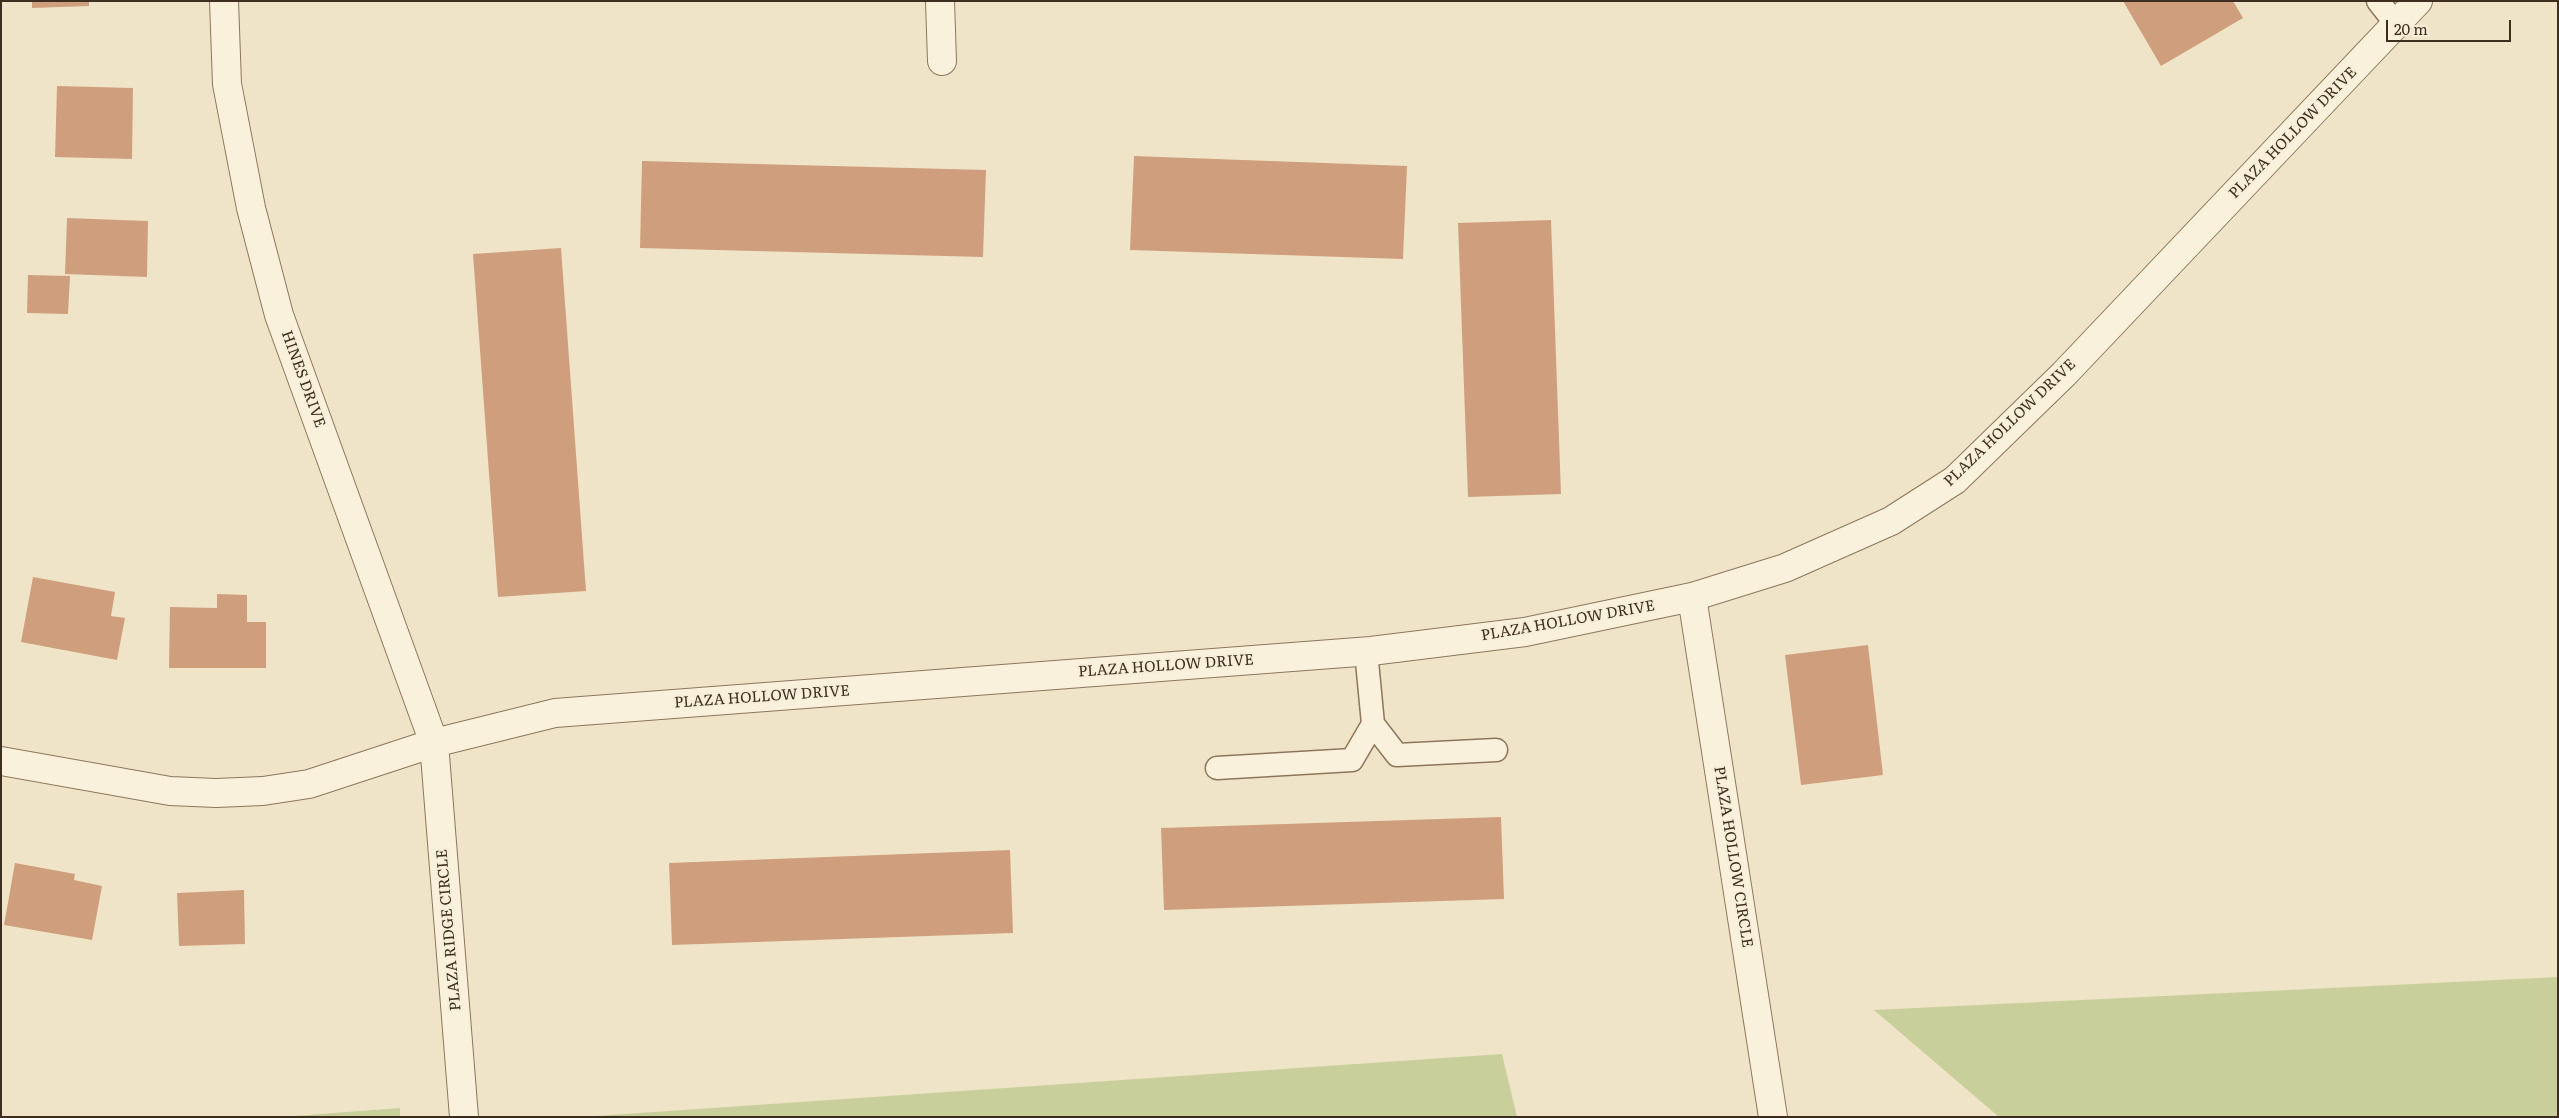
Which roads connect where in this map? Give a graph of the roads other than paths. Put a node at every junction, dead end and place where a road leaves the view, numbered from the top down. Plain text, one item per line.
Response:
1 (224, 1) edge
2 (940, 1) edge
3 (2378, 1) edge
4 (2418, 1) edge
5 (2396, 24) junction
6 (942, 61) dead end
7 (1692, 598) junction
8 (1366, 651) junction
9 (1373, 724) junction
10 (434, 743) junction
11 (1496, 750) dead end
12 (1, 761) edge
13 (1217, 768) dead end
14 (464, 1117) edge
15 (1773, 1117) edge

1 - 10 street, HINES DRIVE
2 - 6 street
3 - 5 lane
4 - 5 street, PLAZA HOLLOW DRIVE
5 - 7 street, PLAZA HOLLOW DRIVE
7 - 8 street, PLAZA HOLLOW DRIVE
7 - 15 street, PLAZA HOLLOW CIRCLE
8 - 9 lane
8 - 10 street, PLAZA HOLLOW DRIVE
9 - 11 lane
9 - 13 lane
10 - 12 street, PLAZA HOLLOW DRIVE
10 - 14 street, PLAZA RIDGE CIRCLE

